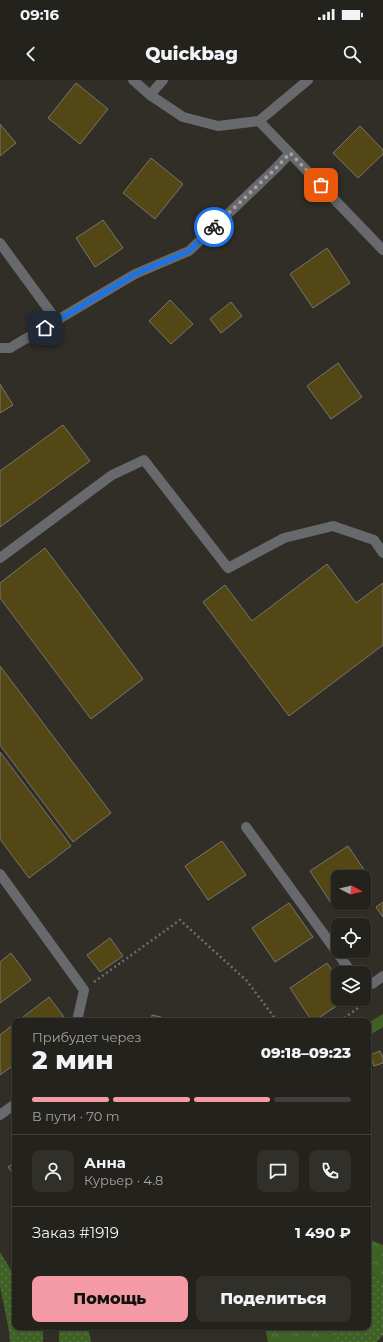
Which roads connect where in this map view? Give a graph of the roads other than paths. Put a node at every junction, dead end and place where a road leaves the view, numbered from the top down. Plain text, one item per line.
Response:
1 (133, 80) edge
2 (163, 80) edge
3 (308, 80) edge
4 (150, 95) junction
5 (259, 121) junction
6 (290, 153) junction
7 (0, 242) edge
8 (383, 250) edge
9 (57, 321) junction
10 (0, 348) edge
11 (383, 552) edge
12 (0, 558) edge
13 (246, 827) dead end
14 (0, 874) edge
15 (347, 966) edge
16 (383, 976) edge
17 (371, 984) edge
18 (78, 1018) edge
19 (12, 1106) edge
20 (0, 1115) edge

1 - 4 street
2 - 4 street
3 - 5 street
4 - 5 street
5 - 6 street
6 - 8 street
6 - 9 street
7 - 9 street
9 - 10 street
11 - 12 street
13 - 15 street
14 - 18 street
16 - 17 street
19 - 20 street

